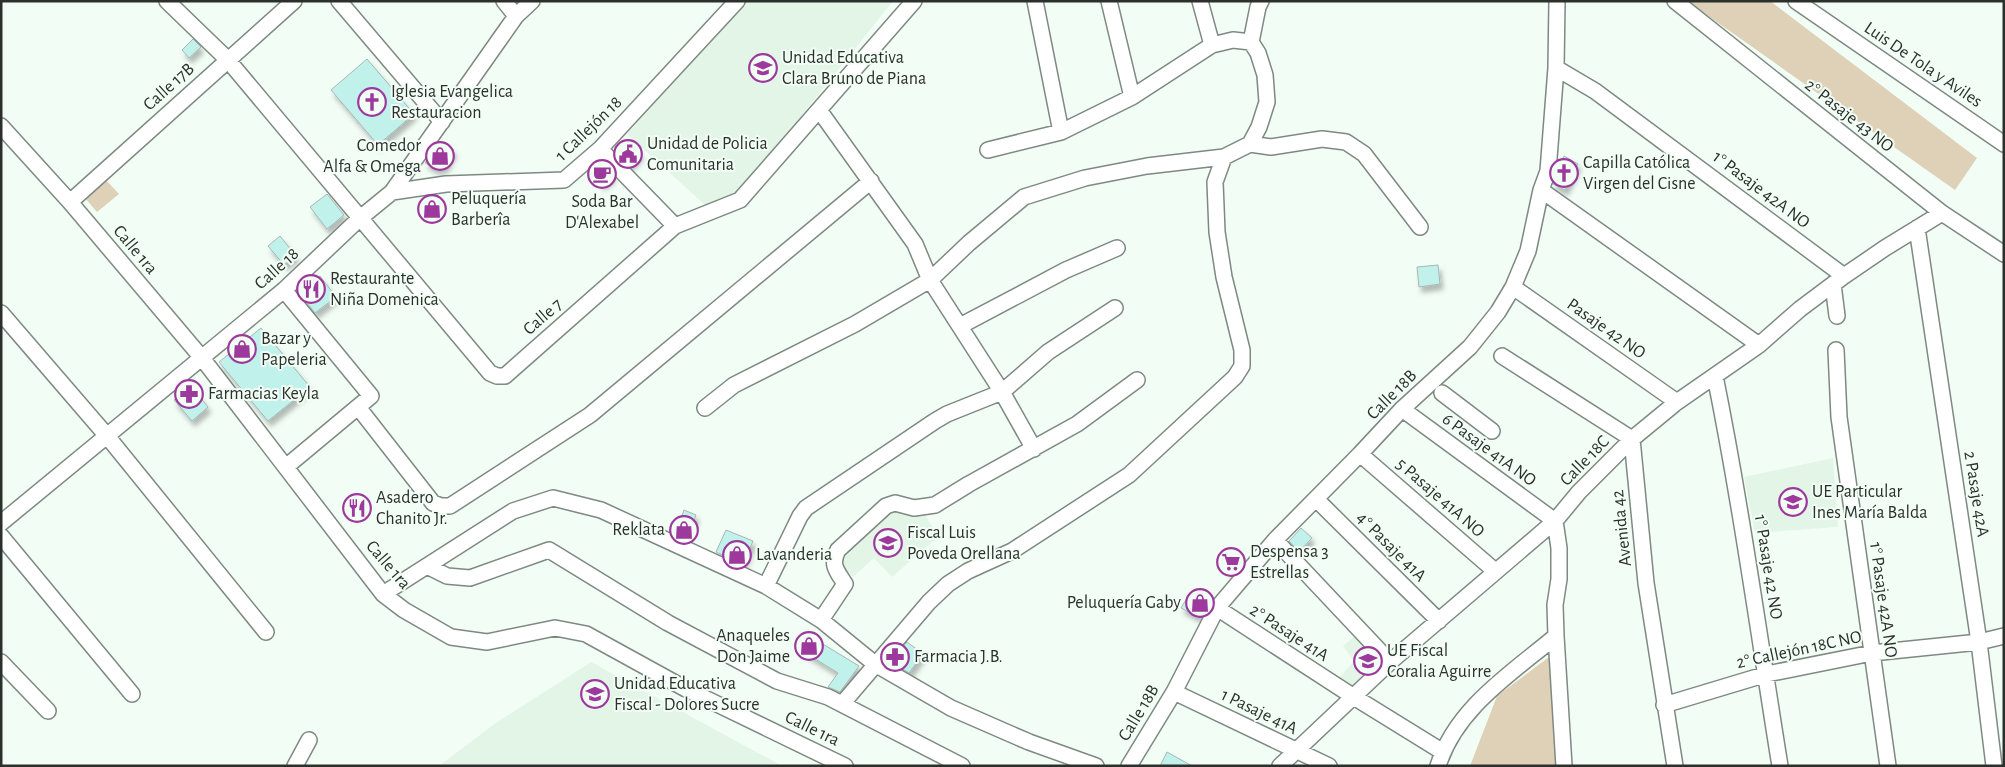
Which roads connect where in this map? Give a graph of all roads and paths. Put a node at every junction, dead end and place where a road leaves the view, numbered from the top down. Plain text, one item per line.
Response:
1 (167, 1) edge
2 (294, 1) edge
3 (339, 1) edge
4 (504, 1) edge
5 (532, 1) edge
6 (736, 1) edge
7 (914, 1) edge
8 (1035, 1) edge
9 (1109, 1) edge
10 (1200, 1) edge
11 (1261, 1) edge
12 (1557, 1) edge
13 (1675, 1) edge
14 (1796, 1) edge
15 (516, 16) junction
16 (1251, 42) junction
17 (1212, 45) junction
18 (227, 59) junction
19 (1556, 68) junction
20 (1132, 97) junction
21 (819, 110) junction
22 (442, 122) junction
23 (1, 126) edge
24 (1061, 132) junction
25 (1250, 144) junction
26 (2004, 144) edge
27 (600, 149) junction
28 (988, 150) dead end
29 (1224, 157) junction
30 (871, 181) junction
31 (1541, 190) junction
32 (392, 192) junction
33 (70, 202) junction
34 (1942, 213) junction
35 (359, 219) junction
36 (675, 226) junction
37 (1420, 227) dead end
38 (1917, 228) junction
39 (1118, 248) dead end
40 (2004, 254) edge
41 (930, 280) junction
42 (1838, 280) junction
43 (1513, 287) junction
44 (284, 290) junction
45 (1115, 308) dead end
46 (1, 314) edge
47 (1837, 316) dead end
48 (960, 326) junction
49 (1759, 344) junction
50 (1836, 350) dead end
51 (1502, 356) dead end
52 (202, 358) junction
53 (1715, 376) junction
54 (1137, 380) dead end
55 (1002, 392) junction
56 (1442, 393) dead end
57 (1677, 402) junction
58 (358, 407) junction
59 (705, 408) dead end
60 (1402, 409) junction
61 (1492, 431) dead end
62 (107, 436) junction
63 (1632, 439) junction
64 (1034, 449) junction
65 (1360, 454) junction
66 (287, 466) junction
67 (1316, 499) junction
68 (1555, 521) junction
69 (1, 523) edge
70 (1, 536) edge
71 (1275, 540) junction
72 (427, 566) junction
73 (1495, 571) junction
74 (766, 586) junction
75 (384, 594) junction
76 (1217, 608) junction
77 (821, 620) junction
78 (1439, 621) junction
79 (266, 632) dead end
80 (1556, 636) junction
81 (2004, 636) edge
82 (1979, 642) junction
83 (1872, 654) junction
84 (1, 662) edge
85 (1390, 662) junction
86 (875, 664) junction
87 (1767, 674) junction
88 (1174, 692) junction
89 (132, 694) dead end
90 (1354, 697) junction
91 (842, 704) junction
92 (1664, 705) junction
93 (48, 711) dead end
94 (309, 740) dead end
95 (1296, 750) junction
96 (1440, 759) edge
97 (295, 766) edge
98 (845, 766) edge
99 (962, 766) edge
100 (1096, 766) edge
101 (1129, 766) edge
102 (1280, 766) edge
103 (1329, 766) edge
104 (1564, 766) edge
105 (1675, 766) edge
106 (1780, 766) edge
107 (1888, 766) edge
108 (1994, 766) edge

1 - 18 street, Calle 7
2 - 18 street, Calle 17B
3 - 22 street
4 - 15 street
5 - 15 street, Calle 18
6 - 27 street, 1 Callejón 18
7 - 21 street, Calle 7
8 - 24 street
9 - 20 street
10 - 17 street
11 - 16 street
12 - 19 street, Calle 18B
13 - 34 street, 2° Pasaje 43 NO
14 - 26 street, Luis De Tola y Aviles
15 - 22 street, Calle 18
16 - 17 street
16 - 25 street
17 - 20 street
18 - 33 street, Calle 17B
18 - 35 street, Calle 7
19 - 31 street, Calle 18B
19 - 42 street, 1° Pasaje 42A NO
20 - 24 street
21 - 30 street
21 - 36 street, Calle 7
22 - 32 street, Calle 18
23 - 33 street, Calle 1ra
24 - 28 street
25 - 29 street
25 - 37 street
27 - 32 street, 1 Callejón 18
27 - 36 street
29 - 41 street
29 - 86 street
30 - 41 street
30 - 58 street
31 - 43 street, Calle 18B
31 - 49 street
32 - 35 street, Calle 18
33 - 52 street, Calle 1ra
34 - 38 street, Calle 18C
34 - 40 street, 2° Pasaje 43 NO
35 - 36 street, Calle 7
35 - 44 street, Calle 18
38 - 42 street, Calle 18C
38 - 82 street, 2 Pasaje 42A
39 - 48 street
41 - 48 street
41 - 59 street
42 - 47 street
42 - 49 street, Calle 18C
43 - 57 street, Pasaje 42 NO
43 - 60 street, Calle 18B
44 - 52 street, Calle 18
44 - 58 street
45 - 55 street
46 - 62 street
48 - 55 street
49 - 53 street, Calle 18C
50 - 83 street, 1° Pasaje 42A NO
51 - 63 street
52 - 62 street, Calle 18
52 - 66 street, Calle 1ra
53 - 57 street, Calle 18C
53 - 87 street, 1° Pasaje 42 NO
54 - 64 street
55 - 64 street
55 - 74 street
56 - 61 street
57 - 63 street, Calle 18C
58 - 66 street
60 - 65 street, Calle 18B
60 - 68 street, 6 Pasaje 41A NO
62 - 69 street, Calle 18
62 - 79 street
63 - 68 street, Calle 18C
63 - 92 street, Avenida 42
64 - 77 street
65 - 67 street, Calle 18B
65 - 73 street, 5 Pasaje 41A NO
66 - 75 street, Calle 1ra
67 - 71 street, Calle 18B
67 - 78 street, 4° Pasaje 41A
68 - 73 street, Calle 18C
68 - 80 street
70 - 89 street
71 - 76 street, Calle 18B
71 - 85 street
72 - 74 street
72 - 75 street
72 - 91 street
73 - 78 street, Calle 18C
74 - 77 street
75 - 98 street, Calle 1ra
76 - 88 street, Calle 18B
76 - 90 street, 2° Pasaje 41A
77 - 86 street
78 - 85 street, Calle 18C
80 - 96 street
80 - 104 street
81 - 82 street, 2° Callejón 18C NO
82 - 83 street, 2° Callejón 18C NO
82 - 108 street, 2 Pasaje 42A
83 - 87 street, 2° Callejón 18C NO
83 - 107 street, 1° Pasaje 42A NO
84 - 93 street
85 - 90 street, Calle 18C
86 - 91 street
86 - 100 street
87 - 92 street, 2° Callejón 18C NO
87 - 106 street, 1° Pasaje 42 NO
88 - 95 street, 1 Pasaje 41A
88 - 101 street, Calle 18B
90 - 95 street, Calle 18C
90 - 96 street, 2° Pasaje 41A
91 - 99 street
92 - 105 street, Avenida 42
94 - 97 street
95 - 102 street, Calle 18C
95 - 103 street, 1 Pasaje 41A

